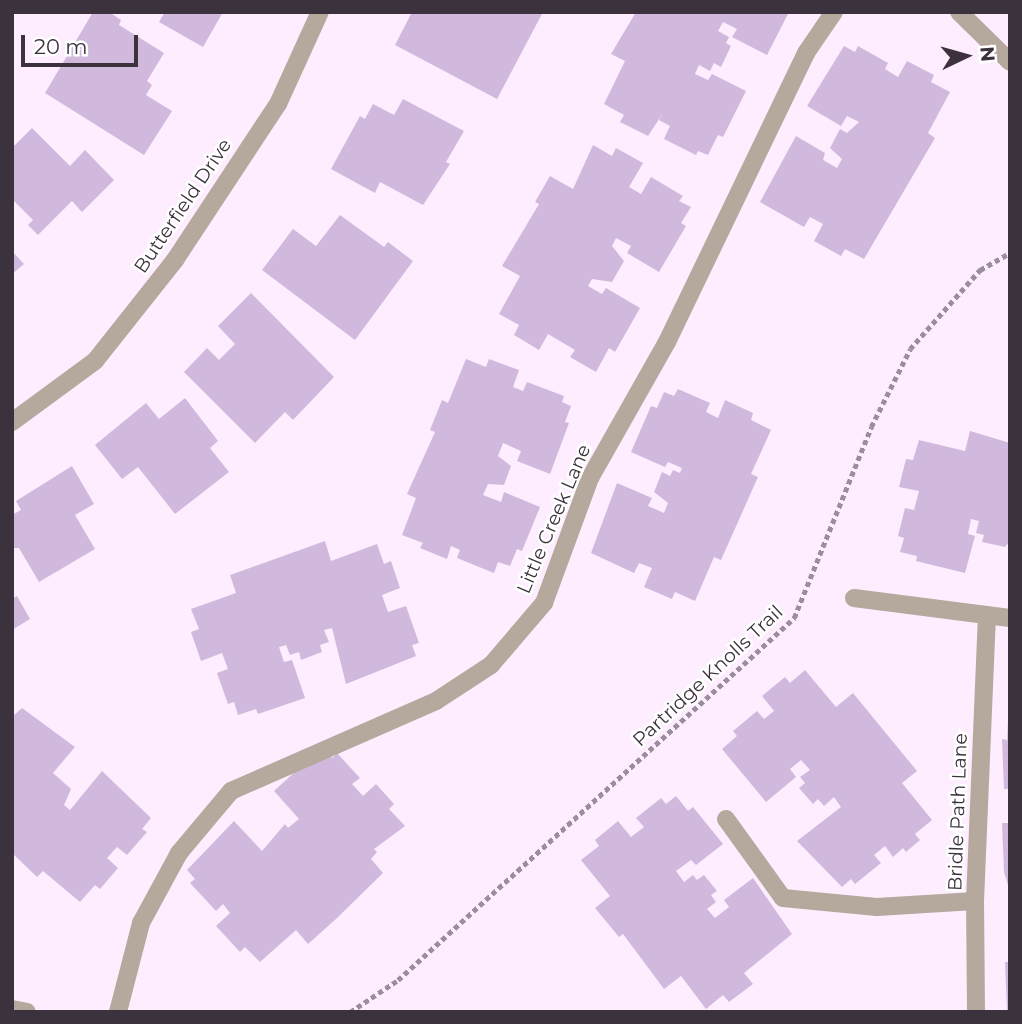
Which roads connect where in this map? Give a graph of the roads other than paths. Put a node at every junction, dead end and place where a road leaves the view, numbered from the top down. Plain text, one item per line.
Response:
1 (320, 12) edge
2 (834, 12) edge
3 (959, 12) edge
4 (1010, 62) edge
5 (12, 422) edge
6 (854, 598) dead end
7 (988, 615) junction
8 (1010, 618) edge
9 (726, 819) dead end
10 (975, 901) junction
11 (12, 1009) edge
12 (27, 1012) edge
13 (118, 1012) edge
14 (976, 1012) edge

1 - 5 street, Butterfield Drive
2 - 13 street, Little Creek Lane
3 - 4 street
6 - 7 street
7 - 8 street
7 - 10 street, Bridle Path Lane
9 - 10 street
10 - 14 street, Bridle Path Lane
11 - 12 street

